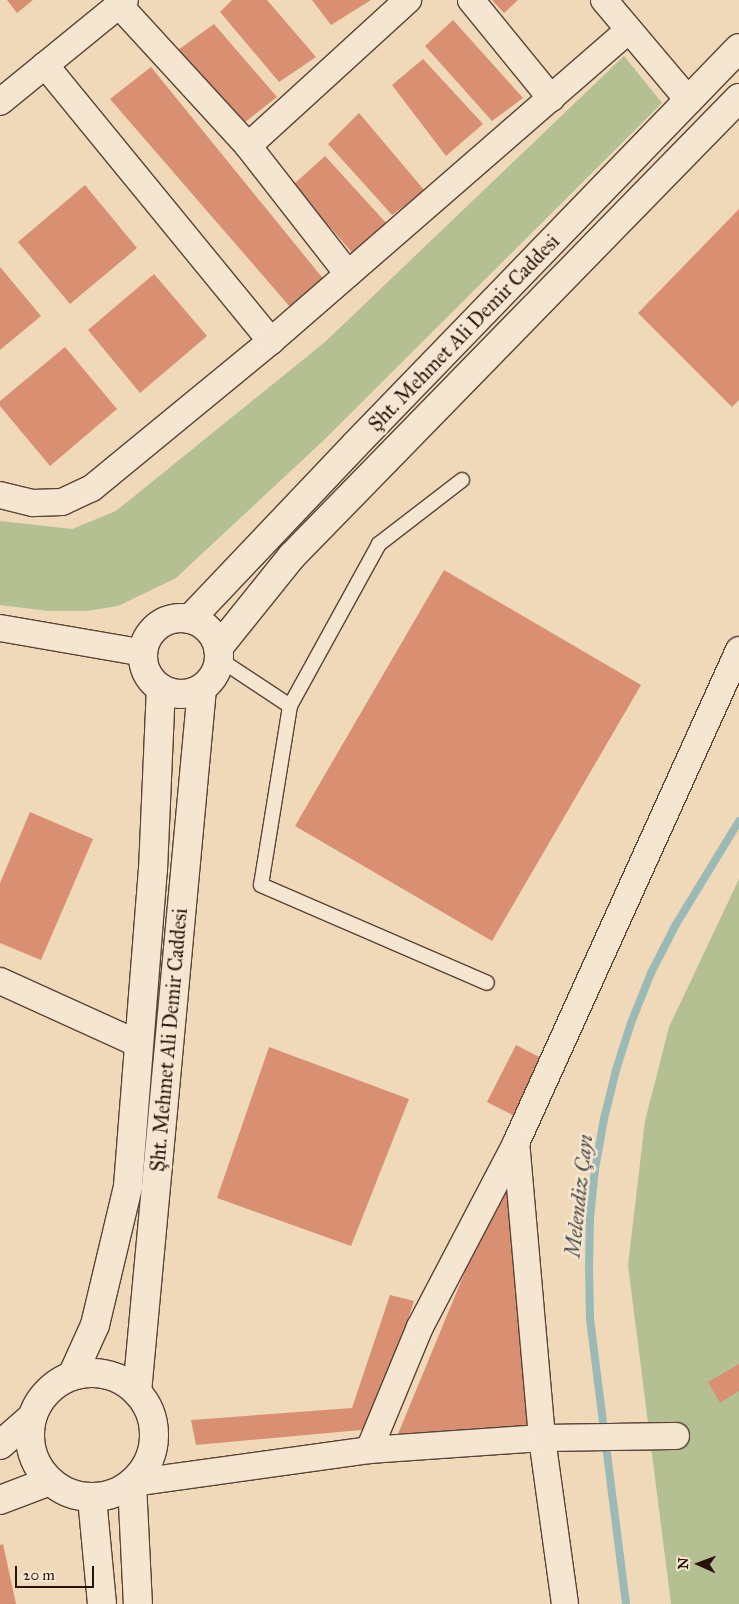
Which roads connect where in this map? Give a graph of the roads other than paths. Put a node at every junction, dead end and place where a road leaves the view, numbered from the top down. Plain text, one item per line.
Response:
1 (408, 0) edge
2 (471, 0) edge
3 (604, 0) edge
4 (122, 2) edge
5 (629, 30) junction
6 (739, 48) edge
7 (46, 65) junction
8 (5, 88) edge
9 (551, 98) junction
10 (739, 98) edge
11 (689, 101) junction
12 (248, 146) junction
13 (348, 274) junction
14 (271, 341) junction
15 (462, 480) dead end
16 (0, 495) edge
17 (190, 619) junction
18 (0, 628) edge
19 (739, 650) edge
20 (144, 653) junction
21 (219, 653) junction
22 (161, 688) junction
23 (202, 688) junction
24 (290, 706) junction
25 (0, 982) edge
26 (487, 983) dead end
27 (139, 1044) junction
28 (516, 1143) junction
29 (72, 1376) junction
30 (137, 1392) junction
31 (32, 1417) junction
32 (676, 1436) dead end
33 (542, 1438) junction
34 (0, 1445) edge
35 (369, 1450) junction
36 (50, 1482) junction
37 (132, 1483) junction
38 (92, 1498) junction
39 (0, 1500) edge
40 (102, 1604) edge
41 (138, 1604) edge
42 (565, 1604) edge

1 - 12 street
2 - 9 street
3 - 5 street
4 - 7 street
4 - 12 street
5 - 9 street
5 - 11 street
6 - 11 main road, Şht. Mehmet Ali Demir Caddesi
7 - 8 street
7 - 14 street
9 - 13 street
10 - 21 main road, Şht. Mehmet Ali Demir Caddesi
11 - 17 main road, Şht. Mehmet Ali Demir Caddesi
12 - 13 street
13 - 14 street
14 - 16 street
15 - 24 lane
17 - 20 main road
17 - 21 main road
18 - 20 street
19 - 28 street
20 - 22 main road
21 - 23 main road
21 - 24 lane
22 - 23 main road
22 - 27 main road, Şht. Mehmet Ali Demir Caddesi
23 - 30 main road, Şht. Mehmet Ali Demir Caddesi
24 - 26 lane
25 - 27 street
27 - 29 main road, Şht. Mehmet Ali Demir Caddesi
28 - 33 street
28 - 35 street
29 - 30 main road
29 - 31 main road
30 - 37 main road
31 - 34 main road
31 - 36 main road
32 - 33 street
33 - 35 street
33 - 42 street
35 - 37 street
36 - 38 main road
36 - 39 main road
37 - 38 main road
37 - 41 main road
38 - 40 main road

